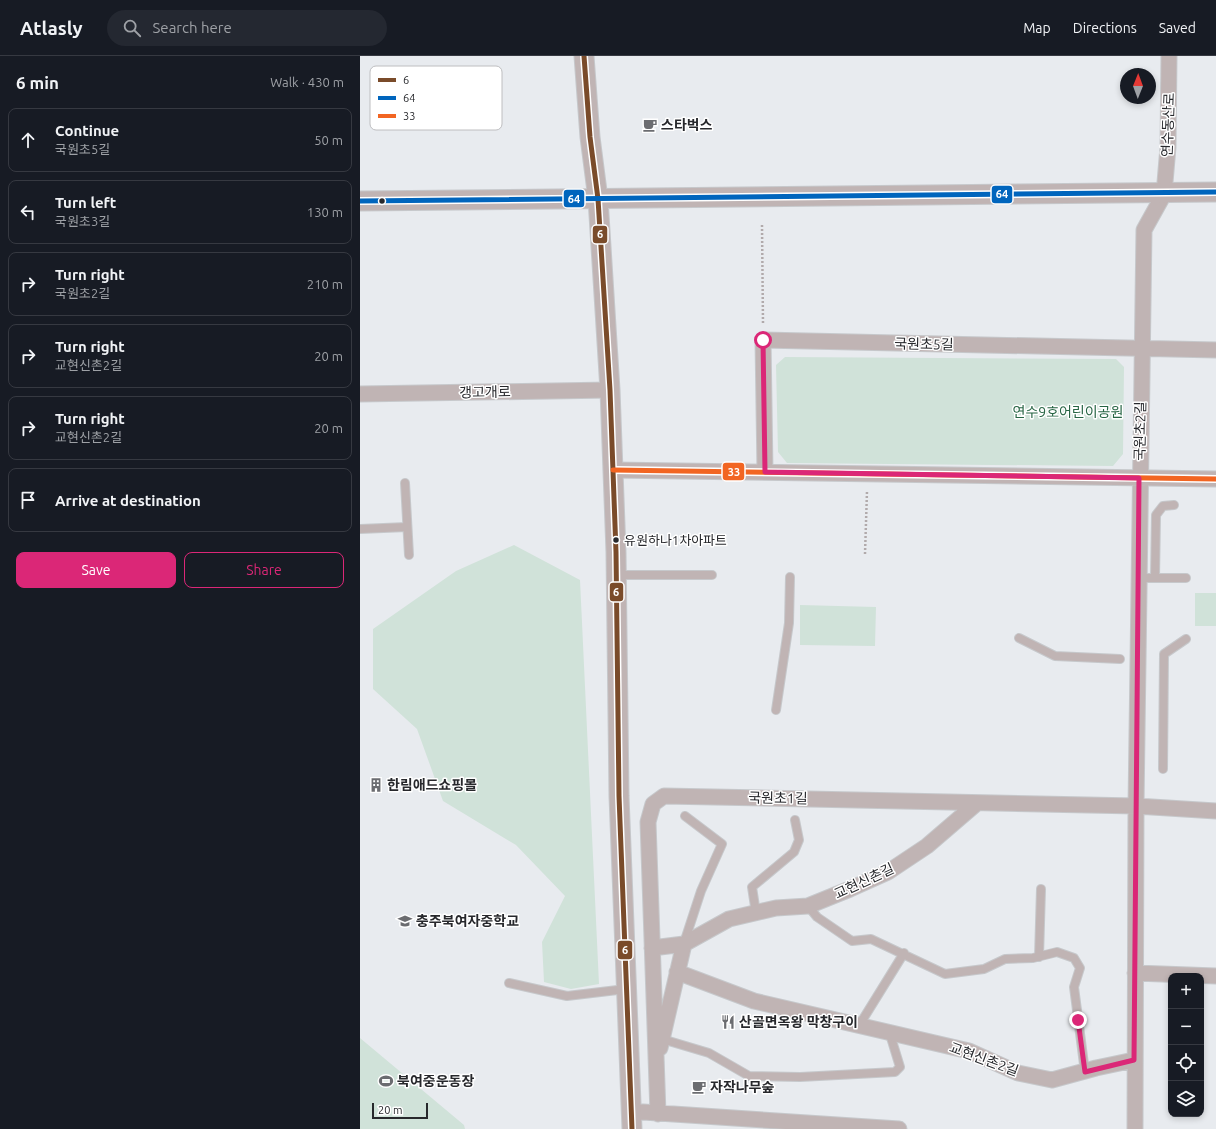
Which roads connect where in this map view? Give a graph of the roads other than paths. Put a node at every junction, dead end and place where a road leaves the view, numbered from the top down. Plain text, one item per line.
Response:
1 (584, 56) edge
2 (1170, 56) edge
3 (1216, 192) edge
4 (1164, 194) junction
5 (598, 199) junction
6 (360, 201) edge
7 (1142, 348) junction
8 (1216, 350) edge
9 (610, 390) junction
10 (360, 394) edge
11 (613, 470) junction
12 (765, 472) junction
13 (1139, 478) junction
14 (1216, 480) edge
15 (405, 483) dead end
16 (1174, 506) dead end
17 (407, 527) junction
18 (360, 529) edge
19 (408, 555) dead end
20 (616, 575) junction
21 (712, 576) dead end
22 (790, 578) dead end
23 (1139, 578) junction
24 (1155, 578) junction
25 (1186, 578) dead end
26 (1019, 638) dead end
27 (1186, 639) dead end
28 (1120, 659) dead end
29 (776, 710) dead end
30 (1163, 769) dead end
31 (977, 803) junction
32 (1136, 806) junction
33 (1216, 811) edge
34 (685, 816) dead end
35 (795, 820) dead end
36 (1041, 889) dead end
37 (808, 906) junction
38 (756, 912) junction
39 (684, 944) junction
40 (652, 948) junction
41 (904, 953) junction
42 (1039, 957) junction
43 (678, 972) junction
44 (1135, 973) junction
45 (1216, 976) edge
46 (509, 982) dead end
47 (627, 989) junction
48 (860, 1024) junction
49 (889, 1031) junction
50 (662, 1039) junction
51 (1134, 1060) junction
52 (655, 1068) junction
53 (1085, 1072) junction
54 (658, 1114) junction
55 (632, 1121) edge
56 (795, 1125) edge
57 (892, 1129) edge
58 (1135, 1129) edge

1 - 5 street
2 - 4 street, 연수동산로
3 - 4 street
4 - 5 street
4 - 7 street, 국원초2길
5 - 6 street
5 - 9 street
7 - 8 street, 국원초5길
7 - 12 street, 국원초5길
7 - 13 street, 국원초2길
9 - 10 street, 갱고개로
9 - 11 street
11 - 12 street
11 - 20 street
12 - 13 street
13 - 14 street
13 - 23 street, 국원초2길
15 - 17 lane
16 - 24 lane
17 - 18 lane
17 - 19 lane
20 - 21 lane
20 - 47 street
22 - 29 lane
23 - 24 lane
23 - 32 street, 국원초2길
24 - 25 lane
26 - 28 lane
27 - 30 lane
31 - 32 street, 국원초1길
31 - 37 street, 교현신촌길
31 - 40 street, 국원초1길
32 - 33 street, 국원초1길
32 - 44 street, 국원초2길
34 - 39 lane
35 - 38 lane
36 - 42 lane
37 - 38 street, 교현신촌길
37 - 41 lane
38 - 39 street, 교현신촌길
39 - 40 street, 교현신촌길
39 - 43 street
40 - 52 street, 국원초1길
41 - 42 lane
41 - 48 lane
42 - 53 lane
43 - 48 street, 교현신촌2길
43 - 50 street
44 - 45 street
44 - 51 street, 국원초2길
46 - 47 lane
47 - 55 street
48 - 49 street, 교현신촌2길
49 - 50 lane
49 - 53 street, 교현신촌2길
50 - 52 street
51 - 53 street, 교현신촌2길
51 - 58 street, 국원초2길
52 - 54 street, 국원초1길
54 - 55 street
54 - 56 street
56 - 57 street

